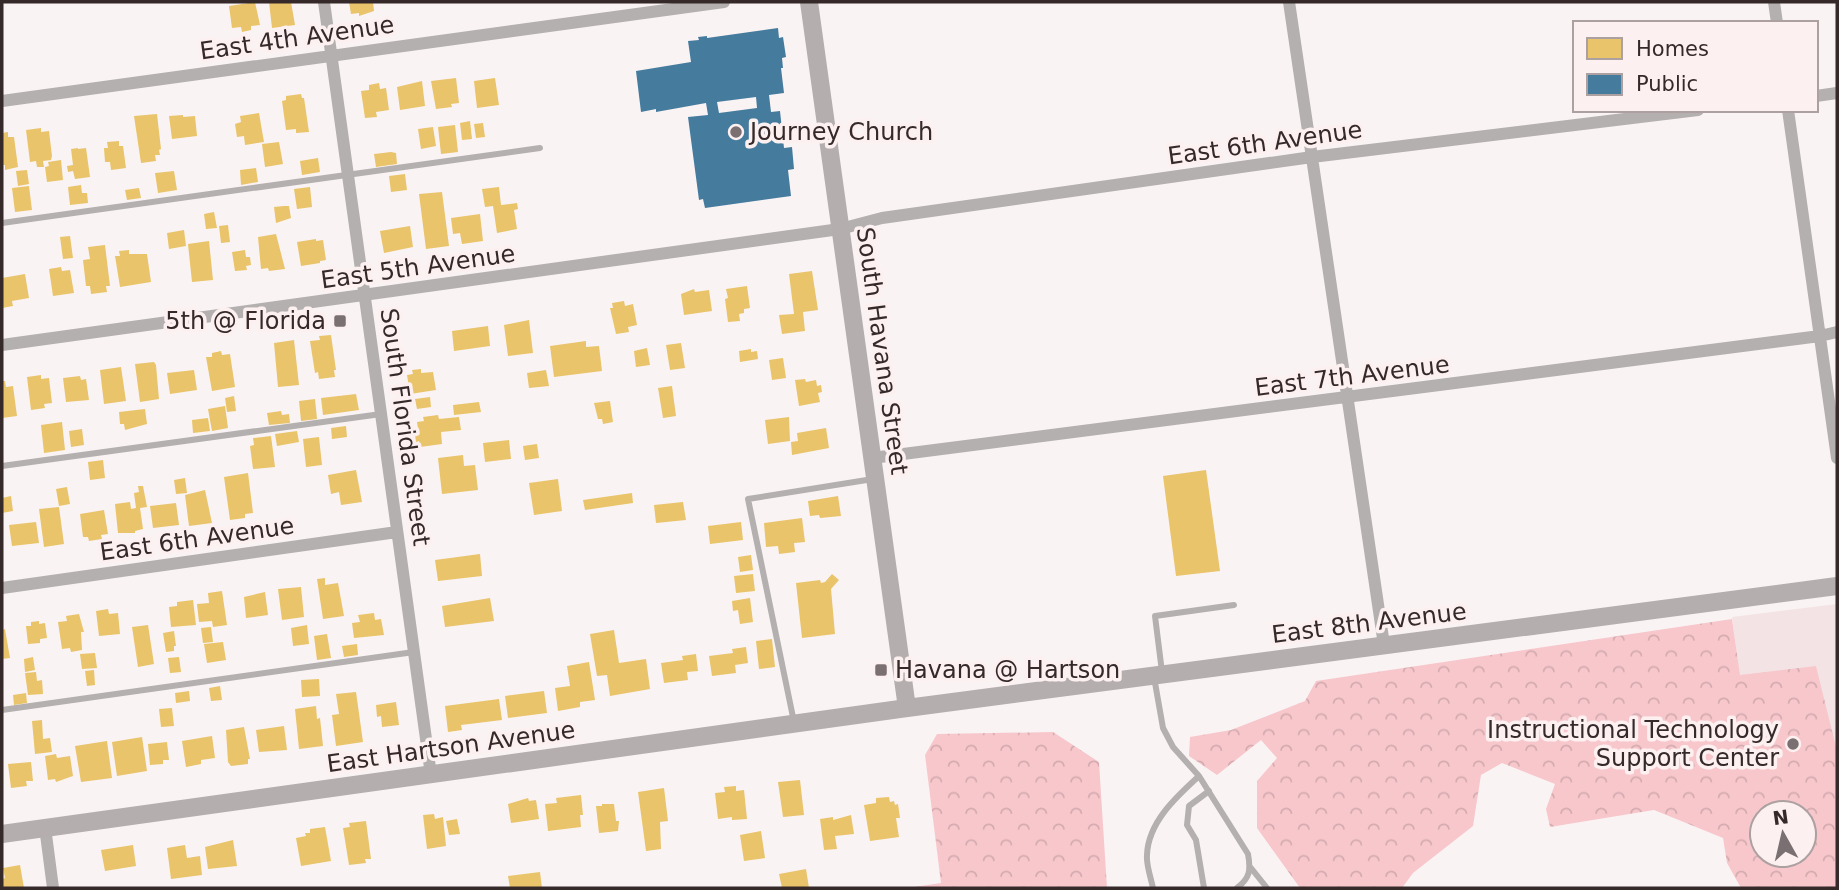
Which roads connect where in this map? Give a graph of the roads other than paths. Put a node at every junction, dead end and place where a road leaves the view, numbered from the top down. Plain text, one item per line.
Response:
1 (324, 2) edge
2 (724, 2) edge
3 (809, 2) edge
4 (1289, 2) edge
5 (1774, 2) edge
6 (1777, 21) edge
7 (331, 55) junction
8 (1837, 93) edge
9 (1818, 96) edge
10 (2, 101) edge
11 (1682, 112) edge
12 (1788, 112) edge
13 (540, 148) dead end
14 (1312, 157) junction
15 (349, 175) junction
16 (2, 223) edge
17 (840, 229) junction
18 (366, 296) junction
19 (1837, 332) edge
20 (1820, 336) junction
21 (2, 345) edge
22 (1347, 399) junction
23 (382, 414) junction
24 (873, 458) junction
25 (1837, 458) edge
26 (2, 466) edge
27 (875, 478) junction
28 (397, 532) junction
29 (1837, 586) edge
30 (2, 588) edge
31 (1234, 606) dead end
32 (1384, 646) junction
33 (414, 652) junction
34 (1158, 675) junction
35 (907, 708) junction
36 (2, 710) edge
37 (794, 724) junction
38 (431, 775) junction
39 (1199, 776) junction
40 (1209, 791) junction
41 (46, 828) junction
42 (2, 834) edge
43 (1251, 868) junction
44 (53, 888) edge
45 (1153, 888) edge
46 (1204, 888) edge
47 (1237, 888) edge
48 (1266, 888) edge

1 - 7 street, South Florida Street
2 - 7 street, East 4th Avenue
3 - 17 street, South Havana Street
4 - 14 street
5 - 6 street
7 - 10 street, East 4th Avenue
7 - 15 street, South Florida Street
8 - 9 street
11 - 14 street, East 6th Avenue
12 - 20 street
13 - 15 lane
14 - 17 street, East 6th Avenue
14 - 22 street
15 - 16 lane
15 - 18 street, South Florida Street
17 - 18 street, East 5th Avenue
17 - 24 street, South Havana Street
18 - 21 street, East 5th Avenue
18 - 23 street, South Florida Street
19 - 20 street, East 7th Avenue
20 - 22 street, East 7th Avenue
20 - 25 street
22 - 24 street, East 7th Avenue
22 - 32 street
23 - 26 lane
23 - 28 street, South Florida Street
24 - 27 street, South Havana Street
27 - 35 street, South Havana Street
27 - 37 lane
28 - 30 street, East 6th Avenue
28 - 33 street, South Florida Street
29 - 32 street, East 8th Avenue
31 - 34 lane
32 - 34 street, East 8th Avenue
33 - 36 lane
33 - 38 street, South Florida Street
34 - 35 street, East 8th Avenue
34 - 39 lane
35 - 37 street, East Hartson Avenue
37 - 38 street, East Hartson Avenue
38 - 41 street, East Hartson Avenue
39 - 40 lane
39 - 45 lane
40 - 43 lane
40 - 46 lane
41 - 42 street, East Hartson Avenue
41 - 44 street
43 - 47 lane
43 - 48 lane

